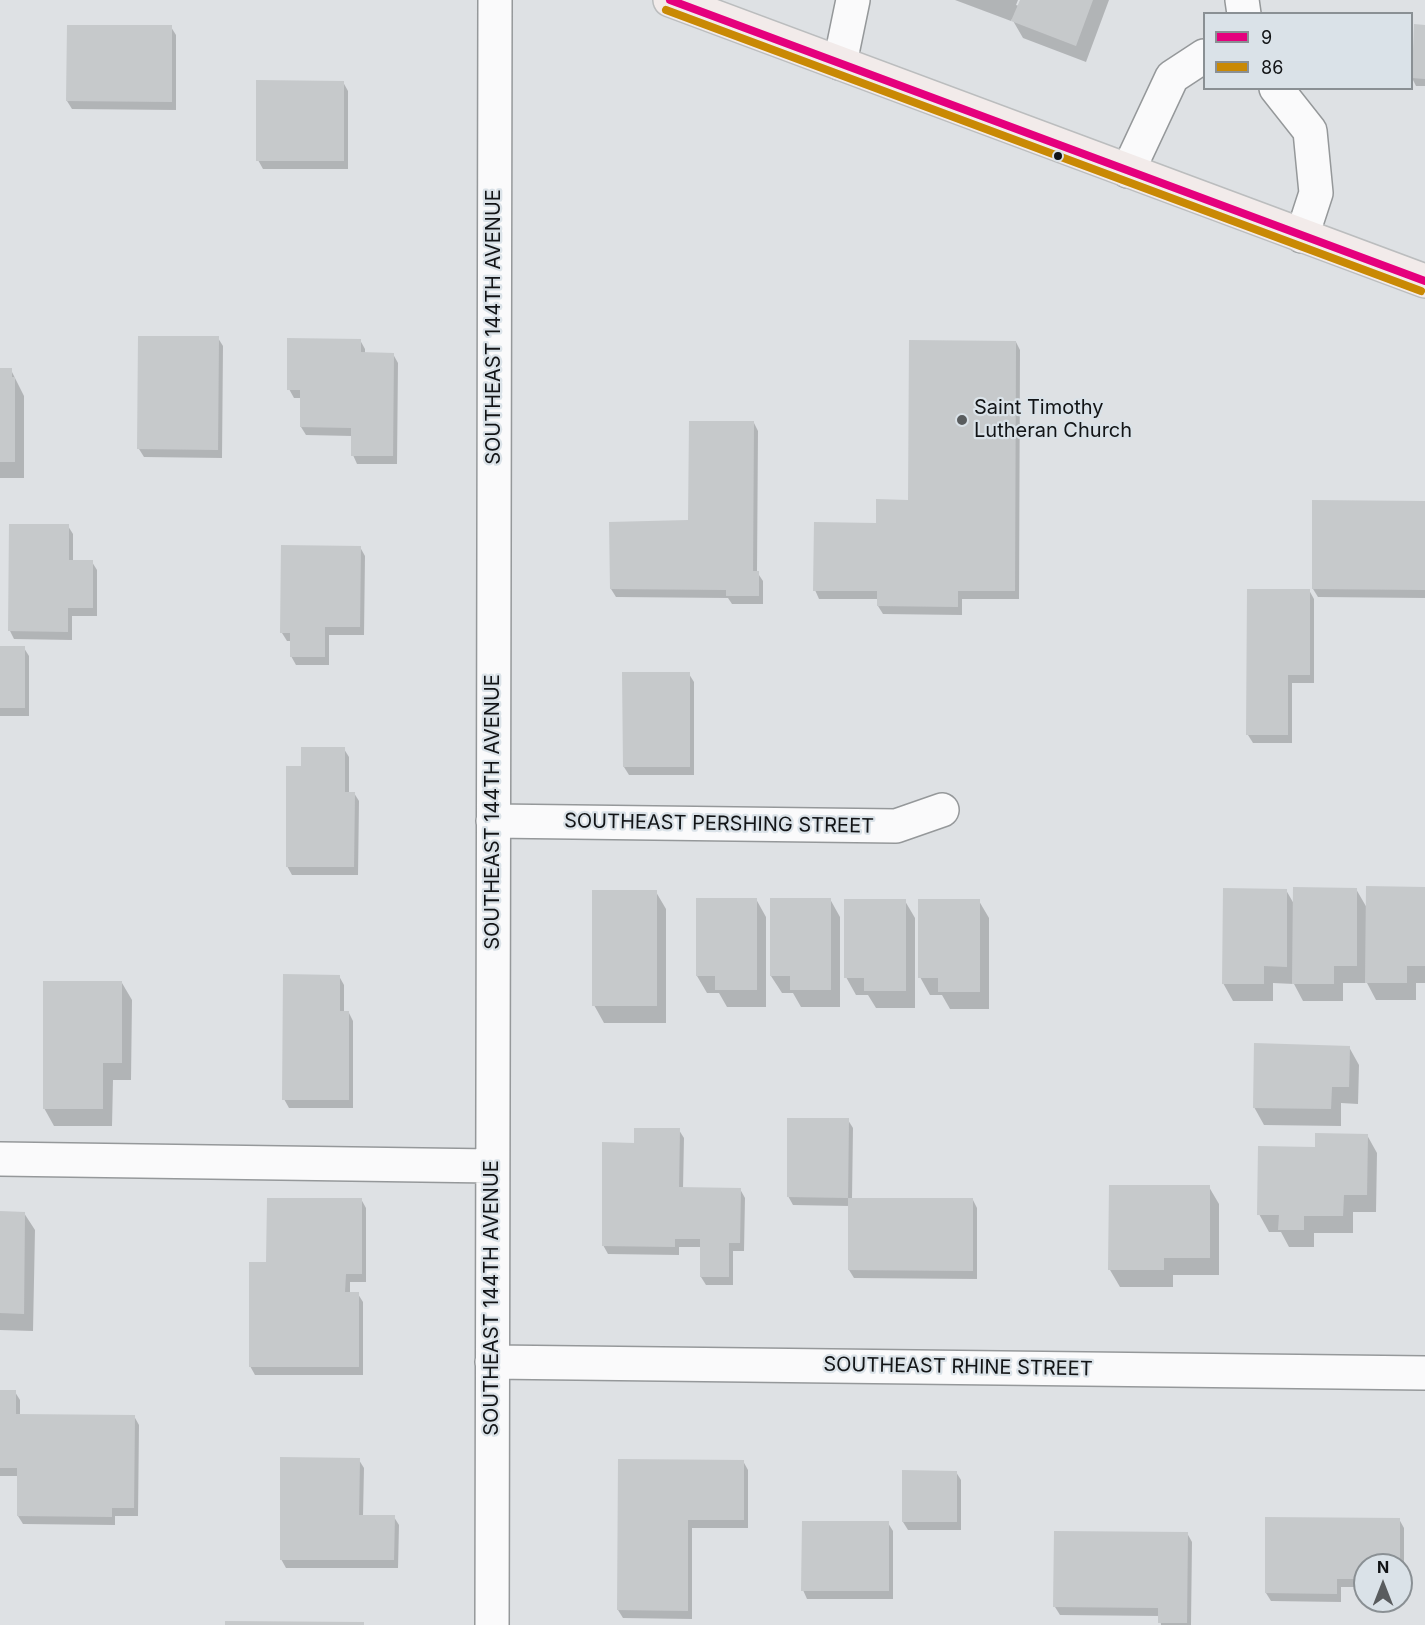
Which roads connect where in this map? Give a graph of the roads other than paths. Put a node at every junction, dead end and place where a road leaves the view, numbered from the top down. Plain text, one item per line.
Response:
1 (495, 0) edge
2 (670, 0) edge
3 (853, 0) edge
4 (1203, 57) edge
5 (840, 63) junction
6 (1278, 90) edge
7 (1128, 171) junction
8 (1302, 236) junction
9 (1425, 281) edge
10 (942, 810) dead end
11 (493, 821) junction
12 (0, 1159) edge
13 (492, 1166) junction
14 (492, 1362) junction
15 (1425, 1373) edge
16 (492, 1625) edge

1 - 11 street, SOUTHEAST 144TH AVENUE
2 - 5 main road
3 - 5 street
4 - 7 street
5 - 7 main road
6 - 8 street
7 - 8 main road
8 - 9 main road
10 - 11 street, SOUTHEAST PERSHING STREET
11 - 13 street, SOUTHEAST 144TH AVENUE
12 - 13 street
13 - 14 street, SOUTHEAST 144TH AVENUE
14 - 15 street, SOUTHEAST RHINE STREET
14 - 16 street, SOUTHEAST 144TH AVENUE

